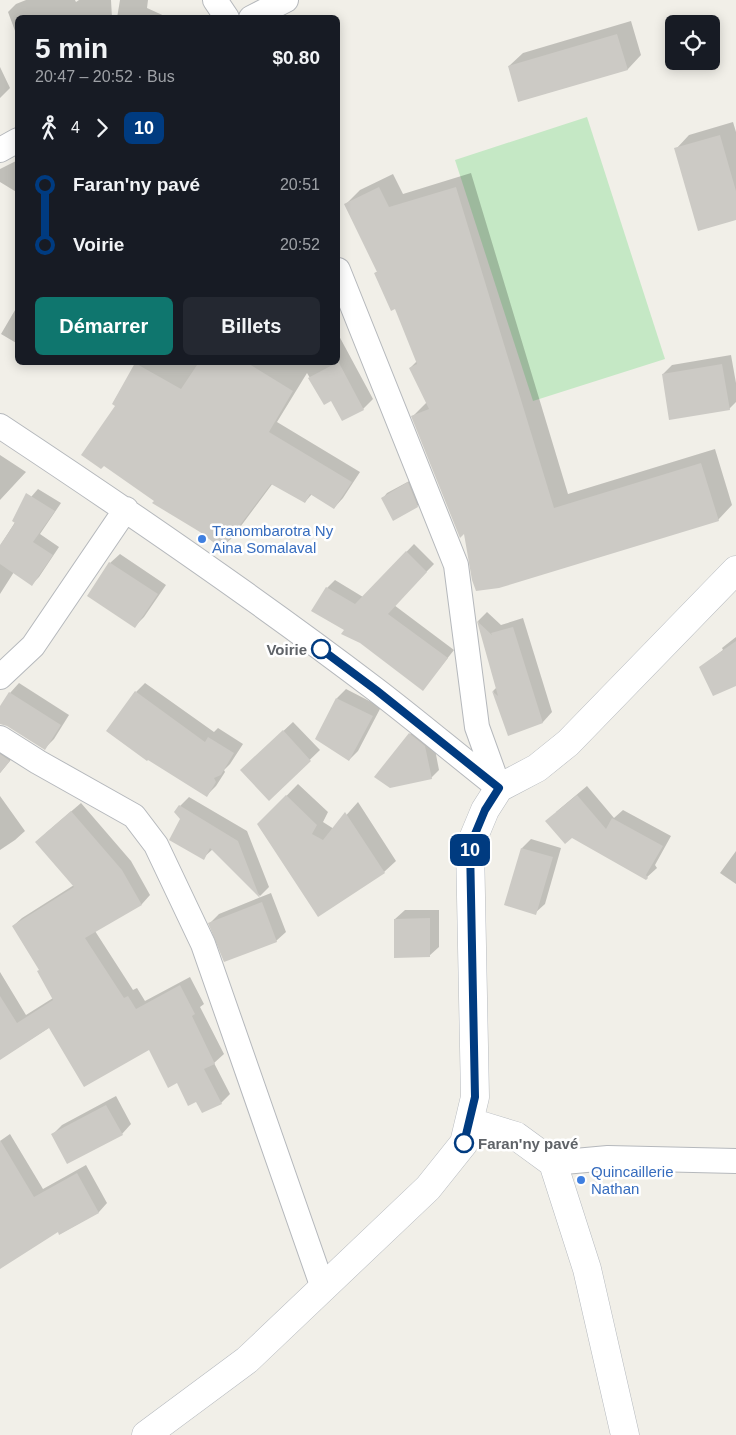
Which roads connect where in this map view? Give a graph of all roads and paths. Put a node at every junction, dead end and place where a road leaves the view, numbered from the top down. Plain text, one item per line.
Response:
1 (215, 0) edge
2 (286, 0) edge
3 (225, 15) edge
4 (257, 15) edge
5 (15, 142) edge
6 (0, 150) edge
7 (340, 275) edge
8 (0, 426) edge
9 (126, 509) junction
10 (736, 570) edge
11 (0, 677) edge
12 (0, 738) edge
13 (499, 788) junction
14 (470, 1122) junction
15 (736, 1161) edge
16 (553, 1163) junction
17 (324, 1288) junction
18 (146, 1435) edge
19 (625, 1435) edge

1 - 3 street
2 - 4 street
5 - 6 street
7 - 13 street
8 - 9 street
9 - 11 street
9 - 13 street
10 - 13 main road
12 - 17 street
13 - 14 main road
14 - 16 main road
14 - 17 main road
15 - 16 street
16 - 19 main road
17 - 18 main road

